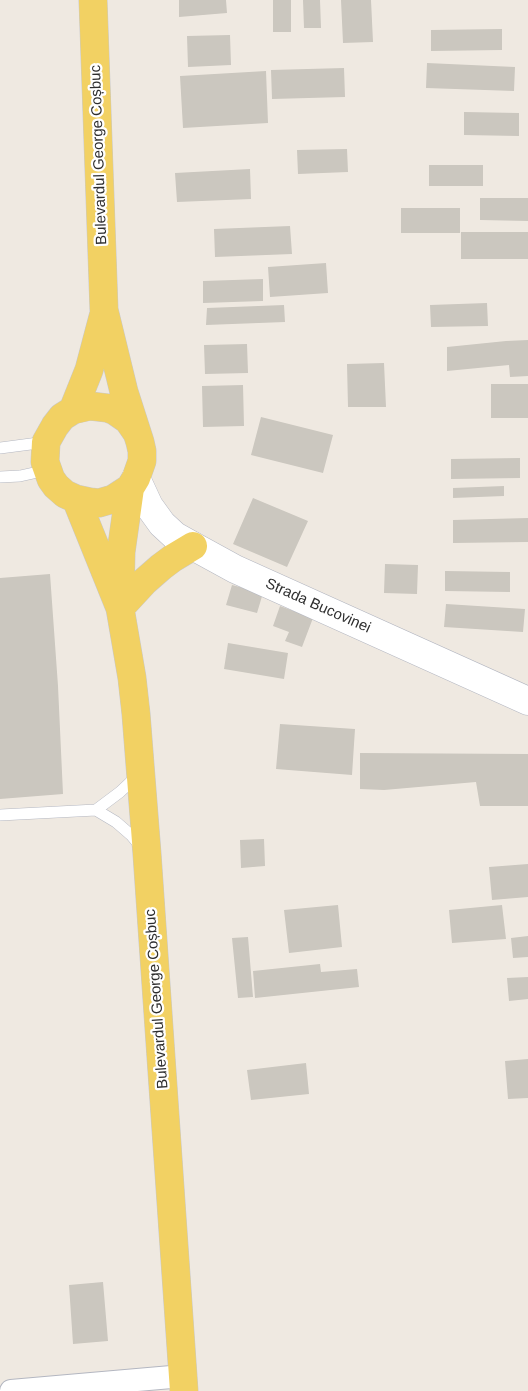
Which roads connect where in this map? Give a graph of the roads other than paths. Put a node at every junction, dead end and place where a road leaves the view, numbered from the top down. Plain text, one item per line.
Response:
1 (92, 0) edge
2 (104, 310) junction
3 (73, 410) junction
4 (137, 433) junction
5 (46, 442) junction
6 (0, 448) edge
7 (48, 470) junction
8 (0, 477) edge
9 (133, 483) junction
10 (76, 499) junction
11 (193, 546) junction
12 (120, 608) junction
13 (528, 701) edge
14 (141, 771) junction
15 (96, 810) junction
16 (0, 815) edge
17 (147, 854) junction
18 (183, 1384) edge
19 (11, 1391) edge

1 - 2 main road, Bulevardul George Coșbuc
2 - 3 main road, Bulevardul George Coșbuc
2 - 4 main road, Bulevardul George Coșbuc
3 - 4 main road
3 - 5 main road, Bulevardul George Coșbuc
4 - 9 main road, Bulevardul George Coșbuc
5 - 6 lane
5 - 7 main road
7 - 8 lane
7 - 10 main road
9 - 10 main road
9 - 11 street, Strada Bucovinei
9 - 12 main road, Bulevardul George Coșbuc
10 - 12 main road, Bulevardul George Coșbuc
11 - 12 main road
11 - 13 street, Strada Bucovinei
12 - 14 main road, Bulevardul George Coșbuc
14 - 15 lane
14 - 17 main road, Bulevardul George Coșbuc
15 - 16 lane
15 - 17 lane
17 - 18 main road, Bulevardul George Coșbuc
18 - 19 street

